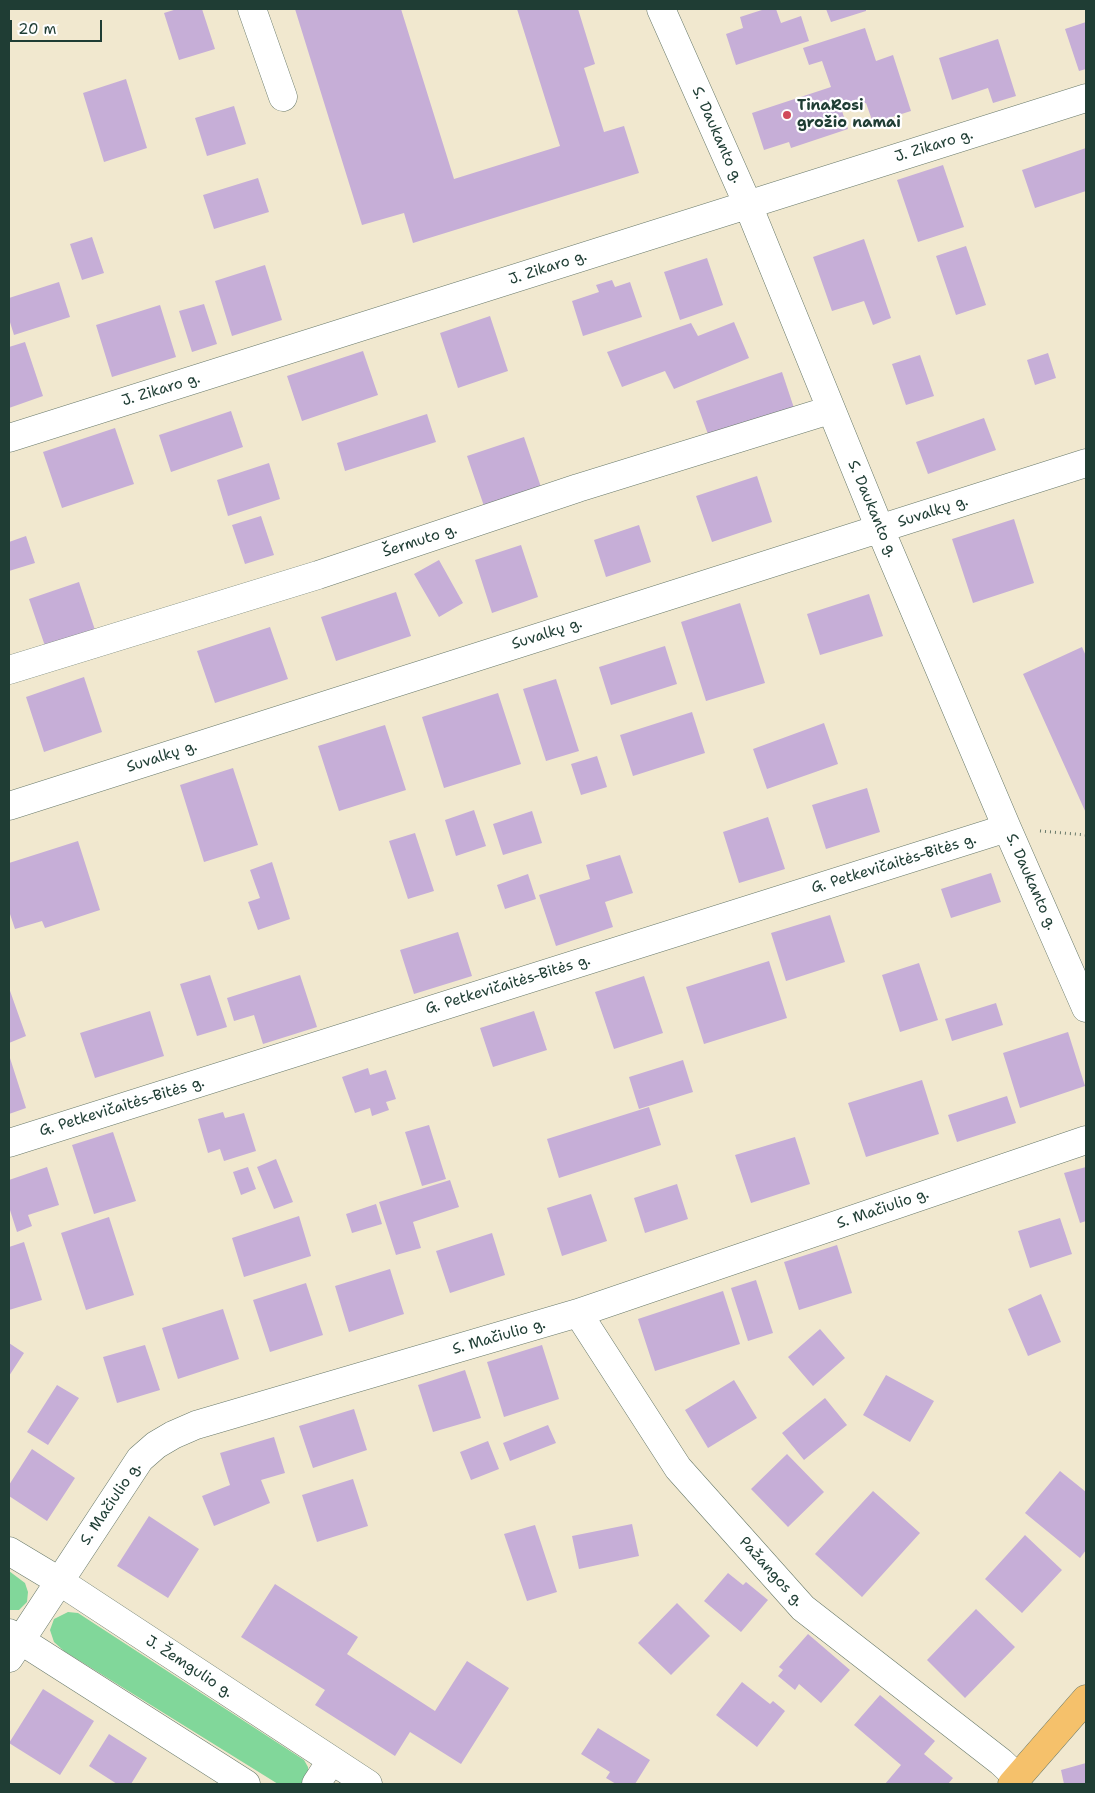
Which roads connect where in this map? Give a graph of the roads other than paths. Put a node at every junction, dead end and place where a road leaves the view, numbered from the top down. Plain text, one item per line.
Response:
1 (252, 9) edge
2 (662, 9) edge
3 (283, 97) dead end
4 (1086, 98) edge
5 (748, 205) junction
6 (830, 410) junction
7 (9, 438) edge
8 (1086, 463) edge
9 (880, 529) junction
10 (9, 670) edge
11 (9, 806) edge
12 (1007, 828) junction
13 (1086, 1008) edge
14 (1086, 1140) edge
15 (9, 1142) edge
16 (578, 1314) junction
17 (9, 1551) edge
18 (59, 1581) junction
19 (12, 1644) edge
20 (1086, 1699) edge
21 (331, 1761) junction
22 (1015, 1781) edge
23 (246, 1784) edge
24 (316, 1784) edge
25 (368, 1784) edge

1 - 3 street
2 - 5 street, S. Daukanto g.
4 - 5 street, J. Zikaro g.
5 - 6 street, S. Daukanto g.
5 - 7 street, J. Zikaro g.
6 - 9 street, S. Daukanto g.
6 - 10 street, Šermuto g.
8 - 9 street, Suvalkų g.
9 - 11 street, Suvalkų g.
9 - 12 street, S. Daukanto g.
12 - 13 street, S. Daukanto g.
12 - 15 street, G. Petkevičaitės-Bitės g.
14 - 16 street, S. Mačiulio g.
16 - 18 street, S. Mačiulio g.
16 - 22 street, Pažangos g.
17 - 18 street, J. Žemgulio g.
18 - 19 street, S. Mačiulio g.
18 - 21 street, J. Žemgulio g.
19 - 23 street
20 - 22 main road
21 - 24 street
21 - 25 street, J. Žemgulio g.

